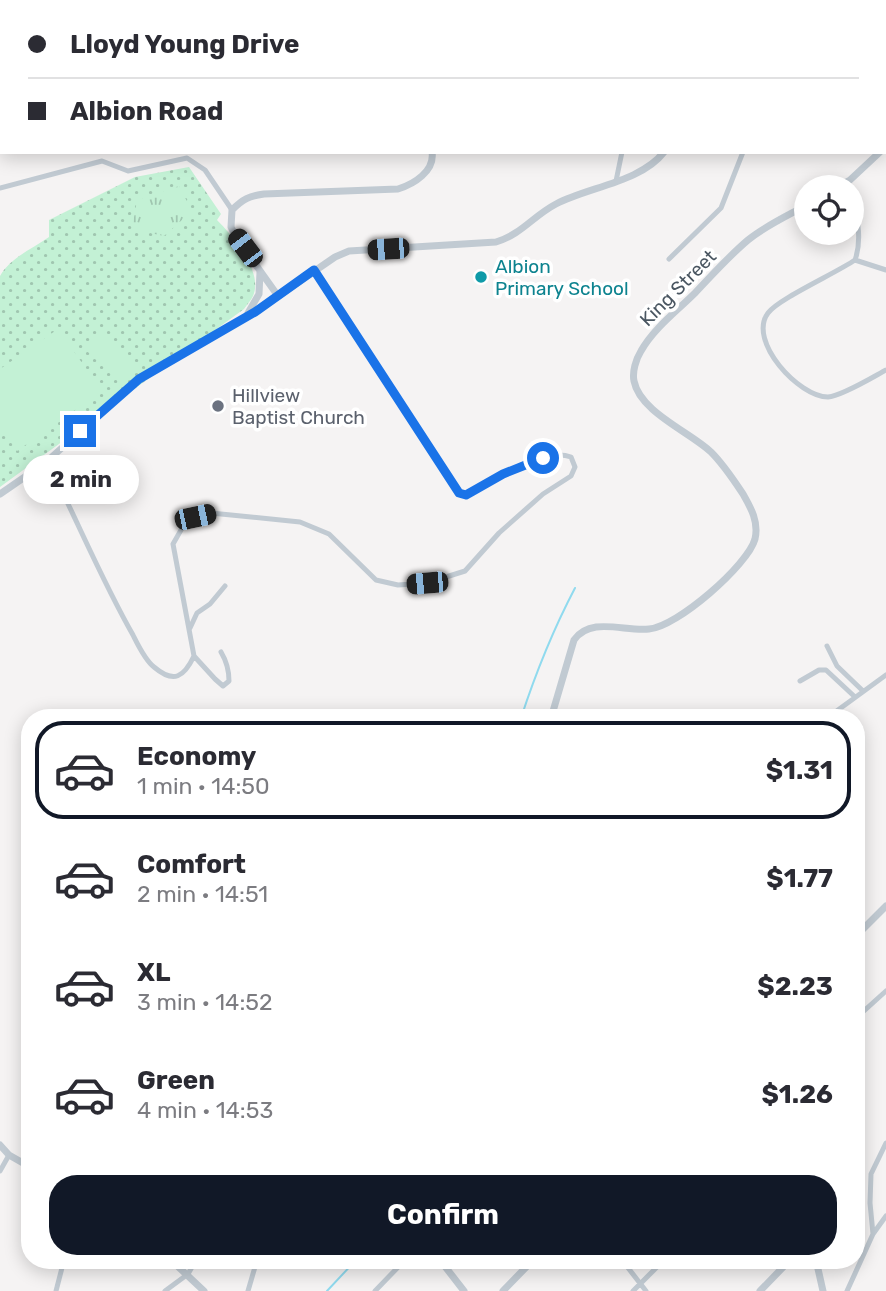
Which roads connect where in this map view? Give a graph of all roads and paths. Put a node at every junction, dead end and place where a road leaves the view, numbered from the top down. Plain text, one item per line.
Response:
1 (432, 154) edge
2 (622, 154) edge
3 (662, 154) edge
4 (743, 154) edge
5 (878, 154) edge
6 (860, 175) edge
7 (616, 181) junction
8 (0, 188) edge
9 (232, 210) junction
10 (794, 213) edge
11 (859, 245) edge
12 (669, 259) dead end
13 (855, 260) junction
14 (314, 270) junction
15 (886, 270) edge
16 (260, 272) junction
17 (278, 296) junction
18 (245, 317) junction
19 (886, 370) edge
20 (45, 463) junction
21 (0, 494) edge
22 (225, 586) dead end
23 (189, 631) junction
24 (827, 646) dead end
25 (221, 652) dead end
26 (194, 656) junction
27 (886, 675) edge
28 (800, 681) dead end
29 (863, 691) junction
30 (855, 697) junction
31 (554, 709) edge
32 (839, 709) edge
33 (883, 909) edge
34 (865, 927) edge
35 (886, 991) edge
36 (865, 1010) edge
37 (886, 1143) edge
38 (0, 1145) edge
39 (9, 1155) junction
40 (21, 1162) edge
41 (0, 1171) edge
42 (886, 1216) edge
43 (873, 1234) junction
44 (865, 1252) edge
45 (61, 1269) edge
46 (182, 1269) edge
47 (191, 1269) edge
48 (254, 1269) edge
49 (396, 1269) edge
50 (447, 1269) edge
51 (524, 1269) edge
52 (629, 1269) edge
53 (655, 1269) edge
54 (781, 1269) edge
55 (818, 1269) edge
56 (857, 1269) edge
57 (188, 1274) junction
58 (641, 1283) junction
59 (202, 1287) edge
60 (55, 1291) edge
61 (165, 1291) edge
62 (248, 1291) edge
63 (375, 1291) edge
64 (464, 1291) edge
65 (503, 1291) edge
66 (633, 1291) edge
67 (646, 1291) edge
68 (760, 1291) edge
69 (822, 1291) edge
70 (847, 1291) edge

1 - 9 street
2 - 7 street
3 - 7 street
4 - 12 street
5 - 6 street
7 - 14 street
8 - 9 street
9 - 16 street
10 - 31 street, King Street
11 - 13 street
13 - 15 street
13 - 19 street
14 - 17 street
14 - 23 street
16 - 17 street
16 - 18 street
17 - 18 street
18 - 20 street
20 - 21 street
20 - 26 street
22 - 23 street
23 - 26 street
24 - 29 street
25 - 26 street
27 - 29 street
28 - 30 street
29 - 30 street
30 - 32 street
33 - 34 street
35 - 36 street
37 - 43 street
38 - 39 street
39 - 40 street
39 - 41 street
42 - 43 street
43 - 44 street
45 - 60 street
46 - 57 street
47 - 57 street
48 - 62 street
49 - 63 street
50 - 64 street
51 - 65 street
52 - 58 street
53 - 58 street
54 - 68 street
55 - 69 street
56 - 70 street
57 - 59 street
57 - 61 street
58 - 66 street
58 - 67 street

